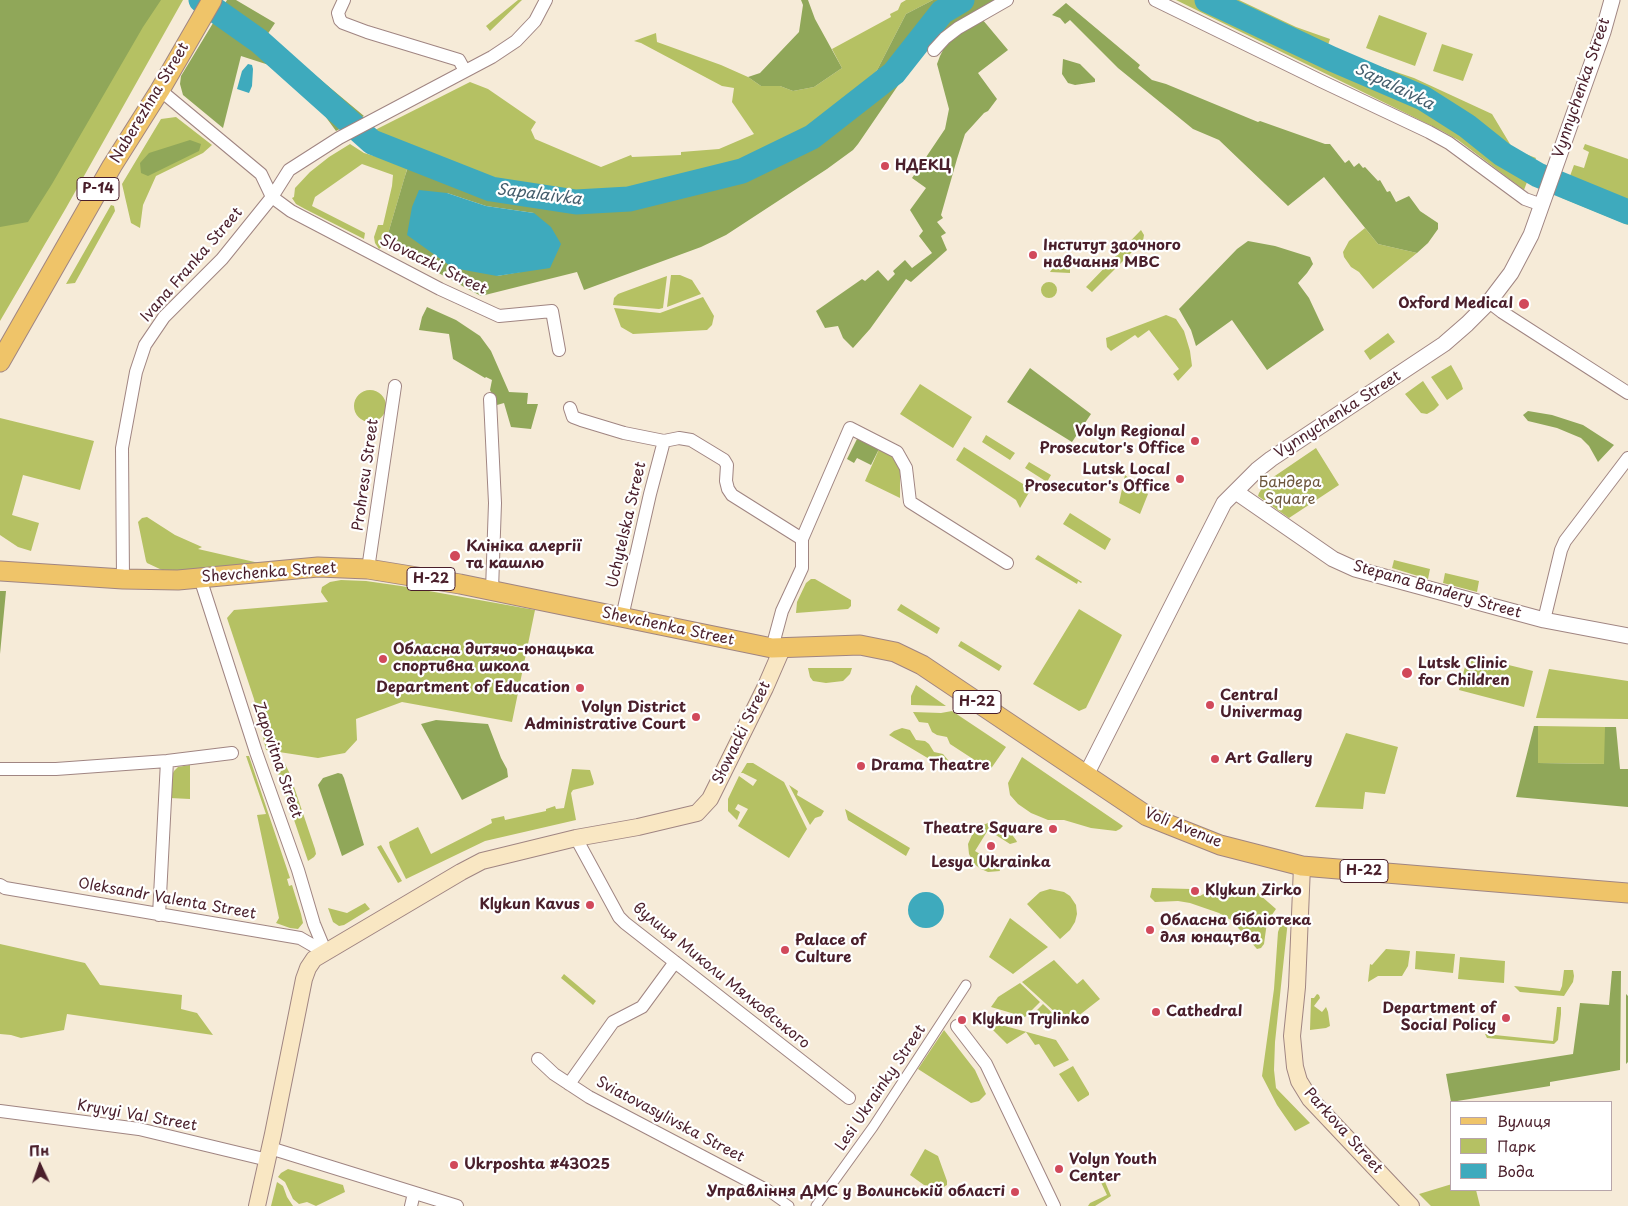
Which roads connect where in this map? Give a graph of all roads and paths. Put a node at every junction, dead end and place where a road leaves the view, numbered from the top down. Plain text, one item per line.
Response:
1 (212, 0) edge
2 (344, 0) edge
3 (546, 0) edge
4 (1007, 0) edge
5 (1154, 0) edge
6 (1612, 0) edge
7 (934, 50) dead end
8 (465, 71) junction
9 (160, 90) junction
10 (272, 197) junction
11 (1544, 198) junction
12 (1489, 302) junction
13 (559, 350) dead end
14 (0, 362) edge
15 (395, 386) dead end
16 (1628, 393) edge
17 (490, 399) dead end
18 (570, 408) dead end
19 (664, 441) junction
20 (1628, 458) edge
21 (1236, 492) junction
22 (802, 539) junction
23 (0, 557) edge
24 (1007, 563) dead end
25 (368, 569) junction
26 (9, 571) edge
27 (200, 578) junction
28 (123, 579) junction
29 (492, 590) junction
30 (622, 617) junction
31 (1544, 620) junction
32 (1628, 636) edge
33 (777, 648) junction
34 (232, 753) dead end
35 (167, 761) junction
36 (0, 770) edge
37 (1086, 775) junction
38 (576, 838) junction
39 (1302, 866) junction
40 (0, 885) edge
41 (1628, 893) edge
42 (160, 915) junction
43 (326, 953) junction
44 (675, 962) junction
45 (966, 985) dead end
46 (957, 1026) dead end
47 (538, 1059) dead end
48 (569, 1084) junction
49 (849, 1098) dead end
50 (0, 1111) edge
51 (269, 1154) junction
52 (768, 1191) joint
53 (414, 1192) junction
54 (257, 1206) edge
55 (412, 1206) edge
56 (457, 1206) edge
57 (789, 1206) edge
58 (816, 1206) edge
59 (1054, 1206) edge
60 (1411, 1206) edge

1 - 9 main road, Naberezhna Street / Р-14
2 - 8 street
3 - 8 street, Ivana Franka Street
4 - 7 street
5 - 11 street
6 - 11 street, Vynnychenka Street
8 - 10 street, Ivana Franka Street
9 - 10 street
9 - 14 main road, Naberezhna Street / Р-14
10 - 13 street, Slovaczki Street
10 - 28 street, Ivana Franka Street
11 - 12 street, Vynnychenka Street
12 - 16 street
12 - 21 street, Vynnychenka Street
15 - 25 street, Prohresu Street
17 - 29 street
18 - 19 street
19 - 22 street
19 - 30 street, Uchytelska Street
20 - 31 street
21 - 31 street, Stepana Bandery Street
21 - 37 street, Vynnychenka Street
22 - 24 street
22 - 33 street
23 - 26 main road, Shevchenka Street / Н-22
25 - 27 main road, Shevchenka Street / Н-22
25 - 29 main road, Shevchenka Street / Н-22
26 - 28 main road, Shevchenka Street / Н-22
27 - 28 main road, Shevchenka Street / Н-22
27 - 43 street, Zapovitna Street
29 - 30 main road, Shevchenka Street / Н-22
30 - 33 main road, Shevchenka Street / Н-22
31 - 32 street, Stepana Bandery Street
33 - 37 main road, Voli Avenue / Н-22
33 - 38 main road, Słowacki Street
34 - 35 street
35 - 36 street
35 - 42 street
37 - 39 main road, Voli Avenue / Н-22
38 - 43 main road
38 - 44 street, вулиця Миколи Мялковського
39 - 41 main road, Voli Avenue / Н-22
39 - 60 main road, Parkova Street
40 - 42 street, Oleksandr Valenta Street
42 - 43 street, Oleksandr Valenta Street
43 - 51 main road
44 - 48 street
44 - 49 street, вулиця Миколи Мялковського
45 - 58 street, Lesi Ukrainky Street
46 - 59 street
47 - 48 street, Sviatovasylivska Street
48 - 52 street, Sviatovasylivska Street
50 - 51 street, Kryvyi Val Street
51 - 53 street, Kryvyi Val Street
51 - 54 main road
52 - 57 street, Sviatovasylivska Street
53 - 55 street
53 - 56 street, Kryvyi Val Street

